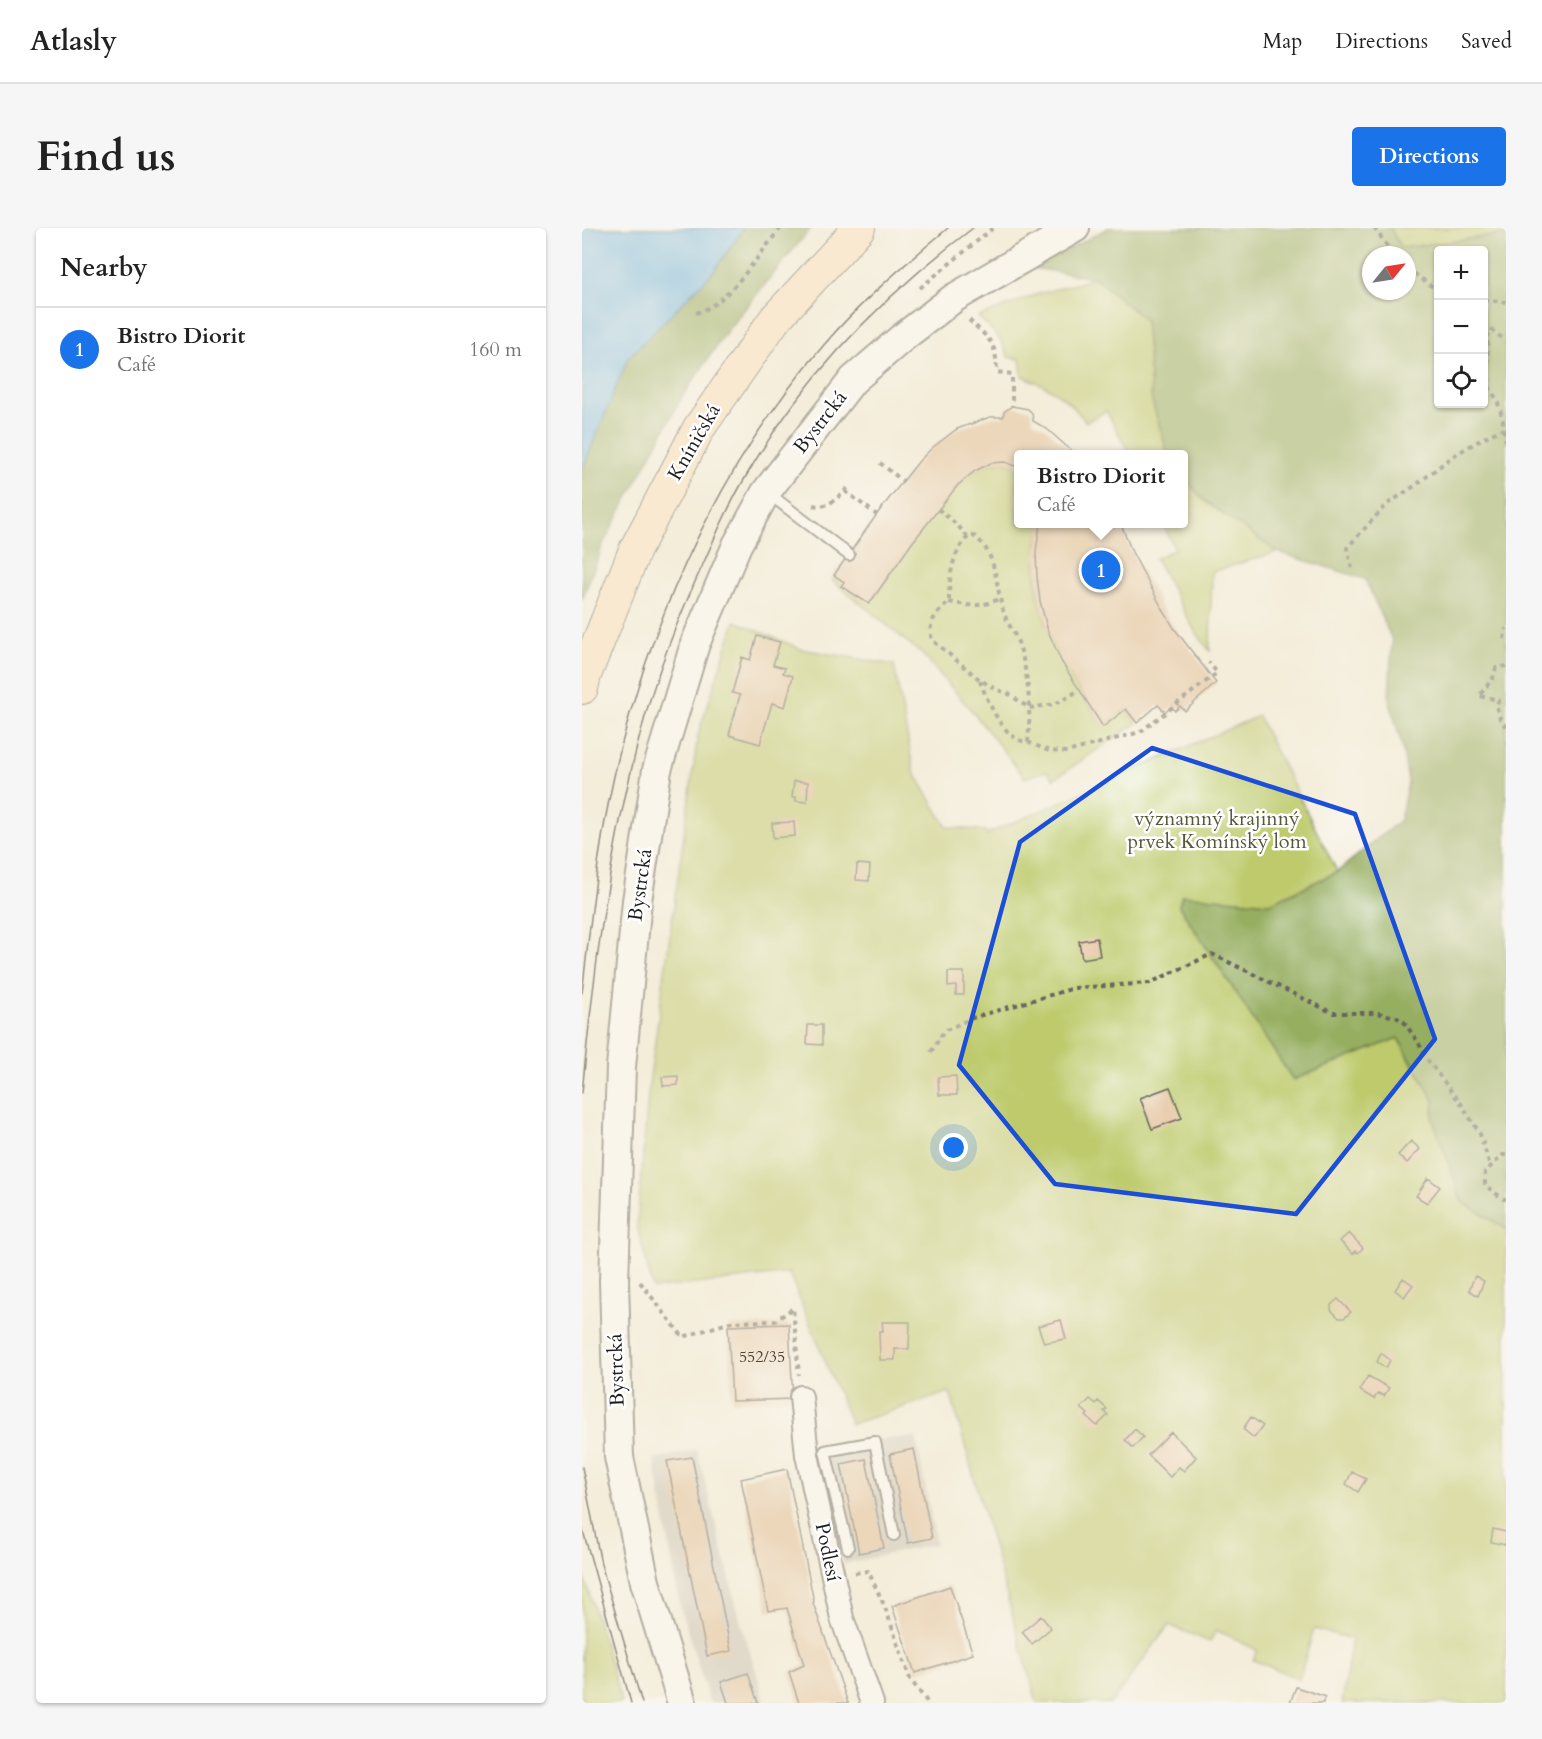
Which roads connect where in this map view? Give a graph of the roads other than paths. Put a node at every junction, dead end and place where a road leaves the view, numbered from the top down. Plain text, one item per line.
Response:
1 (859, 228) edge
2 (1075, 228) edge
3 (766, 492) junction
4 (849, 555) dead end
5 (582, 688) edge
6 (801, 1397) road end
7 (816, 1453) junction
8 (894, 1535) dead end
9 (848, 1548) dead end
10 (682, 1703) edge
11 (872, 1703) edge

1 - 5 main road, Kníničská
2 - 3 street, Bystrcká
3 - 4 lane
3 - 10 street, Bystrcká
6 - 7 street, Podlesí
7 - 8 lane
7 - 9 lane
7 - 11 street, Podlesí

